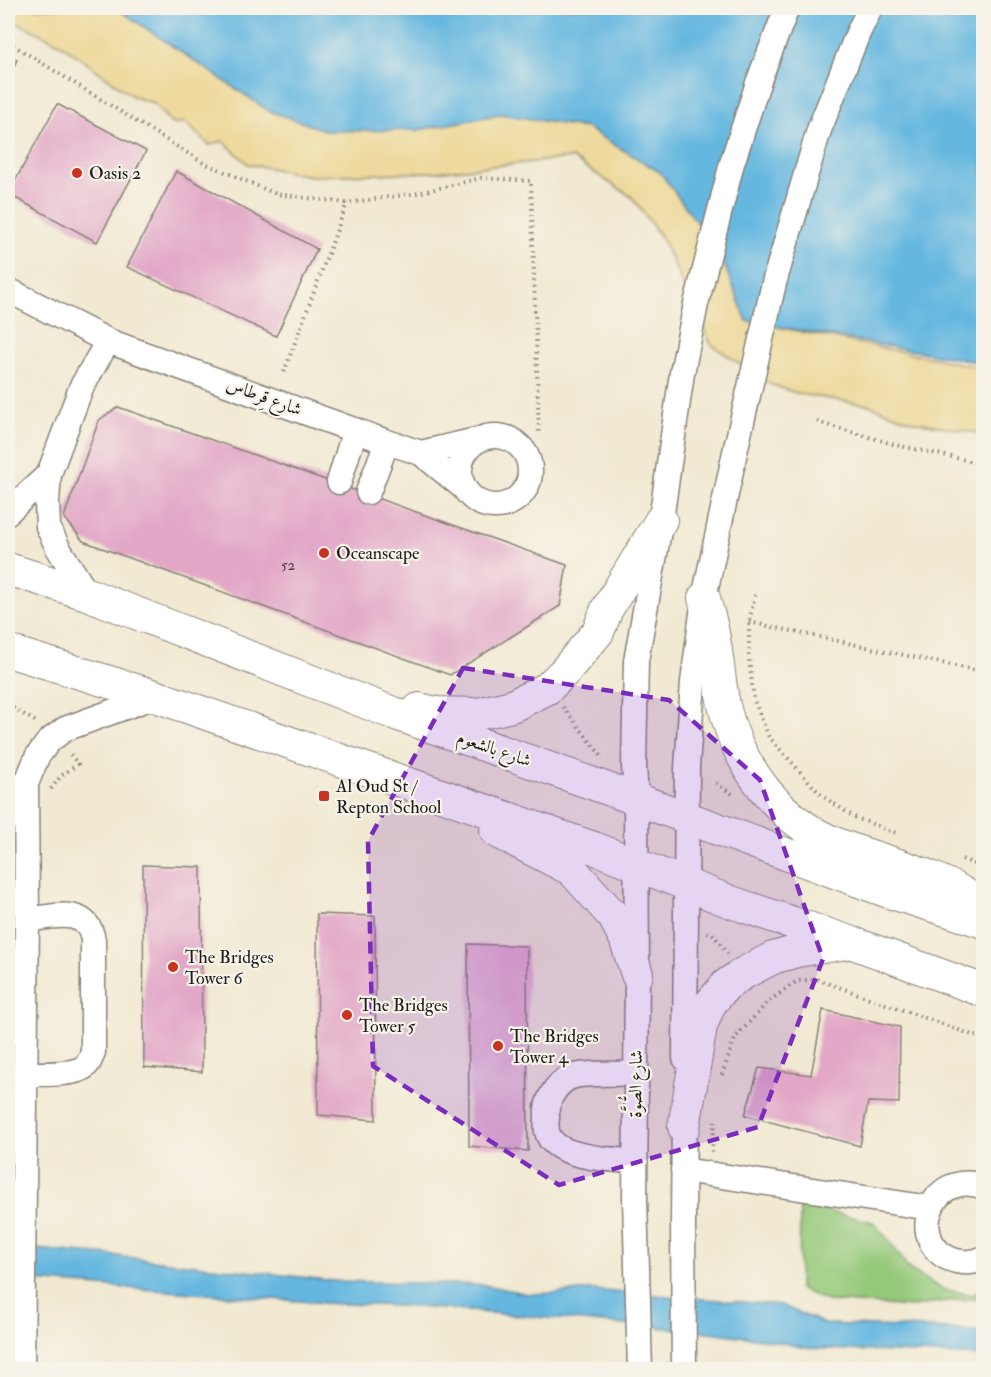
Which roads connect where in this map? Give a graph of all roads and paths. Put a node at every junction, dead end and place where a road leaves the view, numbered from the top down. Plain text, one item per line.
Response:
1 (787, 8) edge
2 (870, 8) edge
3 (8, 42) edge
4 (347, 203) junction
5 (8, 290) edge
6 (108, 341) junction
7 (284, 372) dead end
8 (817, 422) dead end
9 (354, 430) junction
10 (539, 434) dead end
11 (481, 439) junction
12 (387, 442) junction
13 (421, 453) junction
14 (984, 464) edge
15 (49, 474) junction
16 (339, 482) dead end
17 (464, 488) junction
18 (368, 492) dead end
19 (8, 512) edge
20 (661, 520) junction
21 (8, 569) edge
22 (87, 594) junction
23 (754, 594) dead end
24 (704, 598) junction
25 (748, 622) junction
26 (8, 651) edge
27 (984, 672) edge
28 (154, 696) junction
29 (556, 699) dead end
30 (363, 702) junction
31 (8, 705) edge
32 (46, 728) dead end
33 (604, 759) dead end
34 (396, 780) junction
35 (716, 783) dead end
36 (636, 799) junction
37 (742, 801) dead end
38 (686, 818) junction
39 (897, 834) dead end
40 (962, 860) dead end
41 (636, 865) junction
42 (984, 868) edge
43 (687, 884) junction
44 (984, 907) edge
45 (27, 920) junction
46 (984, 922) edge
47 (712, 933) dead end
48 (853, 943) junction
49 (734, 961) dead end
50 (637, 974) junction
51 (984, 991) edge
52 (984, 1039) edge
53 (25, 1074) junction
54 (636, 1074) junction
55 (722, 1077) dead end
56 (715, 1119) dead end
57 (684, 1127) junction
58 (635, 1161) junction
59 (683, 1170) junction
60 (710, 1174) junction
61 (984, 1187) edge
62 (930, 1208) junction
63 (984, 1258) edge
64 (21, 1362) edge
65 (640, 1370) edge
66 (684, 1370) edge

1 - 20 street, شارع الصُّوَّة
2 - 24 street
3 - 4 path
4 - 7 path
4 - 10 path
5 - 6 street, شارع قِرطاس
6 - 9 street, شارع قِرطاس
6 - 15 street
8 - 14 path
9 - 12 street, شارع قِرطاس
9 - 16 street
11 - 13 street
11 - 17 street
11 - 17 street
12 - 13 street, شارع قِرطاس
12 - 18 street
13 - 17 street, شارع قِرطاس
15 - 19 street
15 - 22 street
20 - 30 main road
20 - 36 street, شارع الصُّوَّة
21 - 22 main road, شارع بالشعوم
22 - 30 main road, شارع بالشعوم
23 - 25 path
24 - 38 street
24 - 44 main road
25 - 27 path
25 - 39 path
26 - 28 main road
28 - 34 main road
28 - 45 street
29 - 33 path
30 - 36 main road, شارع بالشعوم
31 - 32 path
34 - 41 main road
34 - 50 main road
35 - 37 path
36 - 38 main road, شارع بالشعوم
36 - 41 street, شارع الصُّوَّة
38 - 43 street
38 - 46 main road, شارع بالشعوم
40 - 42 path
41 - 43 main road
41 - 50 street, شارع الصُّوَّة
43 - 48 main road
43 - 57 street
45 - 53 street
45 - 53 street
47 - 49 path
48 - 51 main road
48 - 57 main road
50 - 54 street, شارع الصُّوَّة
52 - 55 path
53 - 64 street
54 - 58 street, شارع الصُّوَّة
54 - 58 street
56 - 60 path
57 - 59 street
58 - 65 street, شارع الصُّوَّة
59 - 60 street
59 - 66 street
60 - 62 street
61 - 62 street
62 - 63 street

